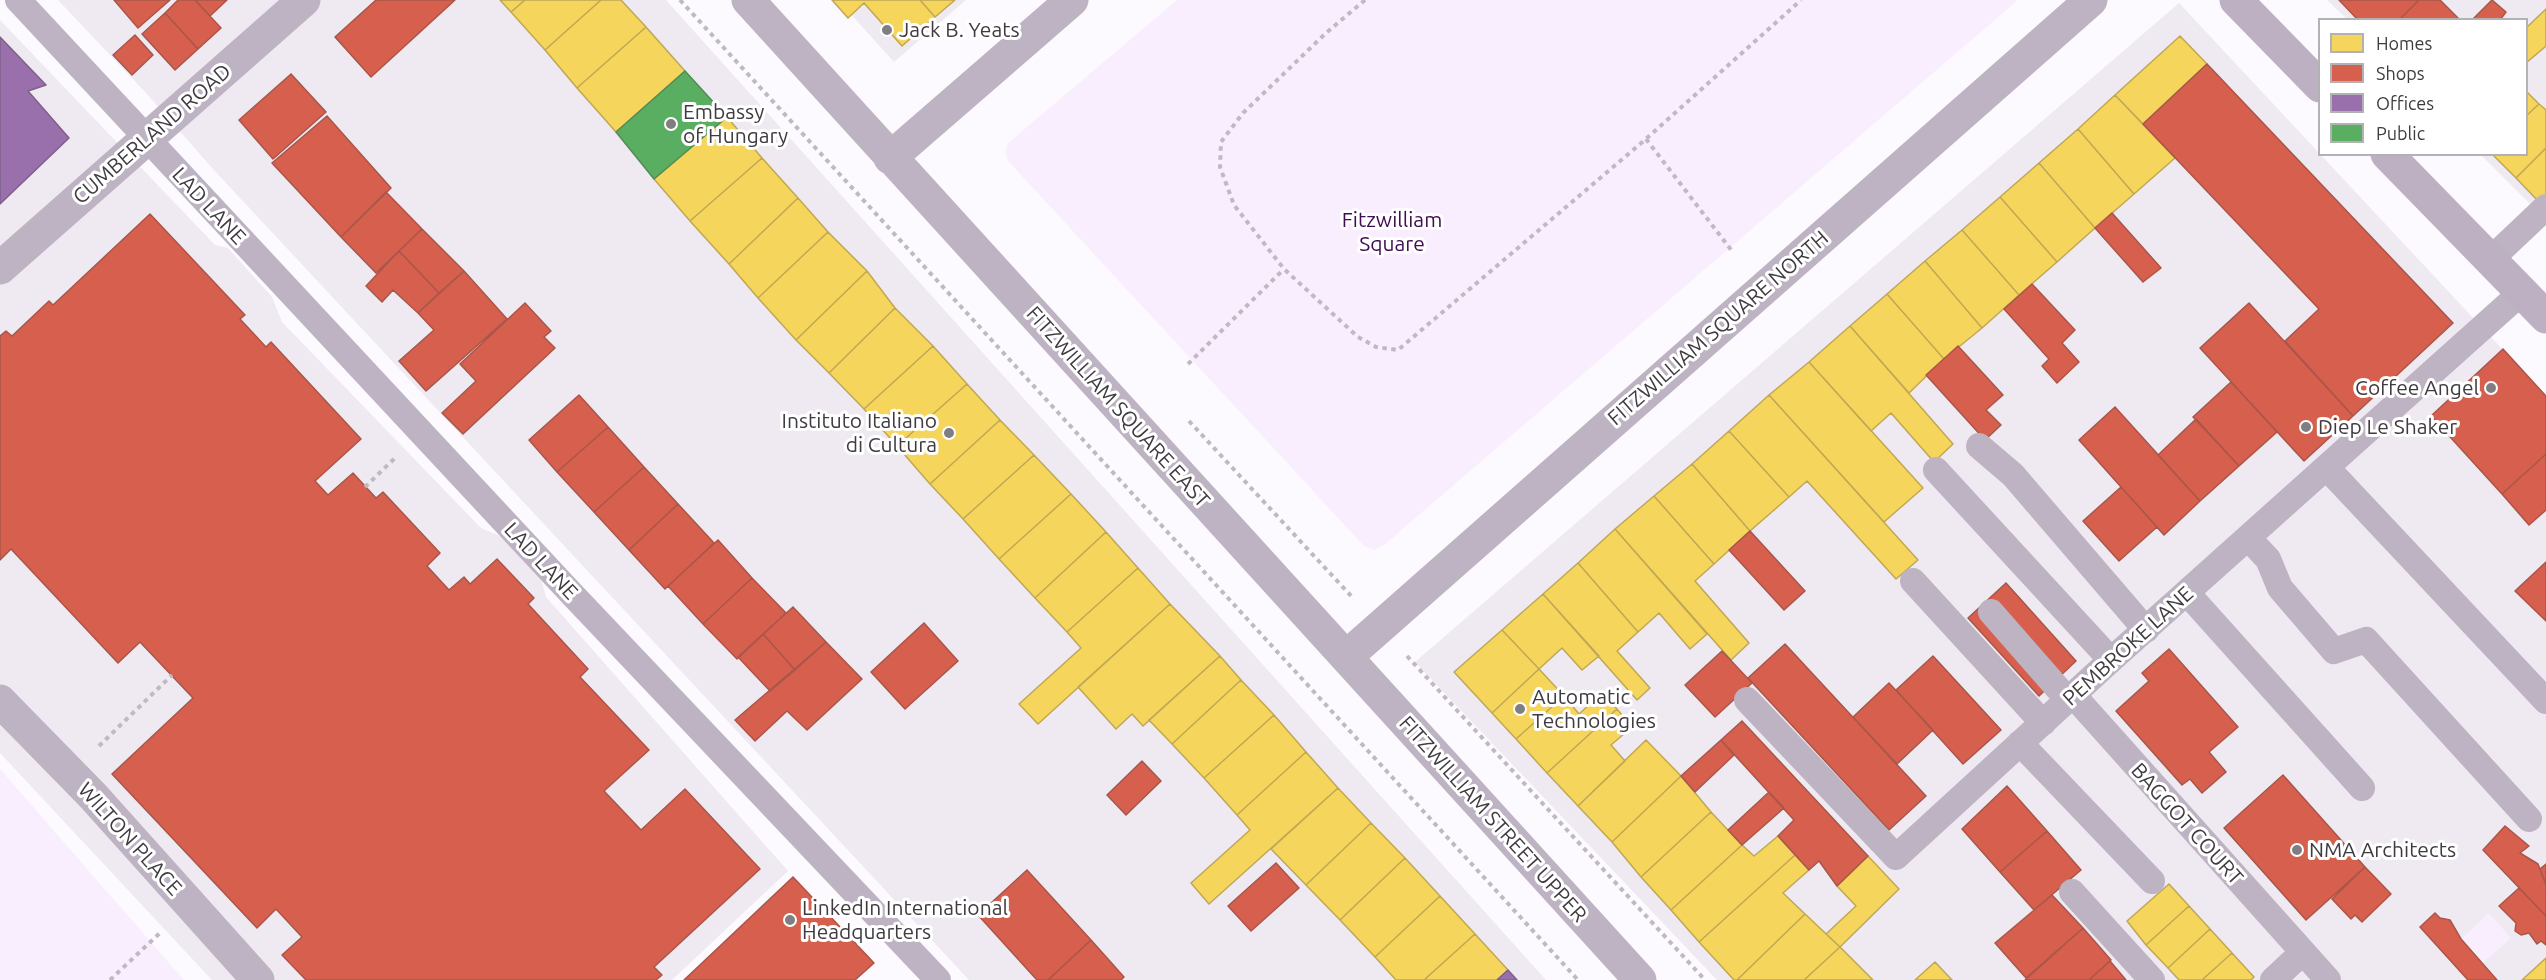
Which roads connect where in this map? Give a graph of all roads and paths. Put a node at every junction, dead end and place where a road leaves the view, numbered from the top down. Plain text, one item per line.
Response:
1 (18, 0) edge
2 (304, 0) edge
3 (680, 0) edge
4 (748, 0) edge
5 (1072, 0) edge
6 (1365, 0) edge
7 (1801, 0) edge
8 (2091, 0) edge
9 (2236, 0) edge
10 (2318, 81) edge
11 (1646, 139) junction
12 (147, 140) junction
13 (2389, 156) edge
14 (890, 158) junction
15 (2546, 207) edge
16 (1732, 251) dead end
17 (2490, 260) junction
18 (0, 268) edge
19 (1284, 269) junction
20 (2522, 292) junction
21 (2546, 317) edge
22 (1188, 364) dead end
23 (421, 433) junction
24 (1979, 446) dead end
25 (2327, 468) junction
26 (1936, 470) dead end
27 (365, 487) dead end
28 (2248, 538) junction
29 (1913, 581) dead end
30 (2187, 593) junction
31 (1991, 612) dead end
32 (1380, 627) junction
33 (2146, 630) junction
34 (1346, 657) junction
35 (2111, 660) junction
36 (172, 675) dead end
37 (2071, 698) junction
38 (1747, 700) dead end
39 (0, 701) edge
40 (2546, 701) edge
41 (2043, 723) junction
42 (2019, 743) junction
43 (71, 774) junction
44 (2362, 788) dead end
45 (2529, 819) dead end
46 (2152, 881) dead end
47 (2072, 892) dead end
48 (190, 905) junction
49 (2302, 953) junction
50 (110, 980) edge
51 (258, 980) edge
52 (938, 980) edge
53 (1578, 980) edge
54 (1640, 980) edge
55 (1705, 980) edge
56 (2152, 980) edge
57 (2273, 980) edge
58 (2328, 980) edge

1 - 12 lane, LAD LANE
2 - 12 street, CUMBERLAND ROAD
3 - 53 path
4 - 14 street, FITZWILLIAM SQUARE EAST
5 - 14 street
6 - 19 path
7 - 11 path
8 - 32 street, FITZWILLIAM SQUARE NORTH
9 - 10 main road
11 - 16 path
11 - 19 path
12 - 18 street, CUMBERLAND ROAD
12 - 23 lane, LAD LANE
13 - 17 main road
14 - 34 street, FITZWILLIAM SQUARE EAST
15 - 17 lane
17 - 20 main road
19 - 22 path
20 - 21 main road
20 - 25 lane, PEMBROKE LANE
23 - 27 path
23 - 52 lane, LAD LANE
24 - 33 lane
25 - 28 lane, PEMBROKE LANE
25 - 40 lane
26 - 35 lane
28 - 30 lane, PEMBROKE LANE
28 - 45 lane
29 - 41 lane
30 - 33 lane, PEMBROKE LANE
30 - 44 lane
31 - 37 lane, BAGGOT COURT
32 - 34 street, FITZWILLIAM SQUARE NORTH
32 - 55 path
33 - 35 lane, PEMBROKE LANE
34 - 54 street, FITZWILLIAM STREET UPPER
35 - 37 lane, PEMBROKE LANE
36 - 43 path
37 - 41 lane, PEMBROKE LANE
37 - 49 lane, BAGGOT COURT
38 - 42 lane, PEMBROKE LANE
39 - 43 street, WILTON PLACE
41 - 42 lane, PEMBROKE LANE
42 - 46 lane
43 - 48 street, WILTON PLACE
47 - 56 lane
48 - 50 path
48 - 51 street, WILTON PLACE
49 - 57 lane
49 - 58 lane, BAGGOT COURT

